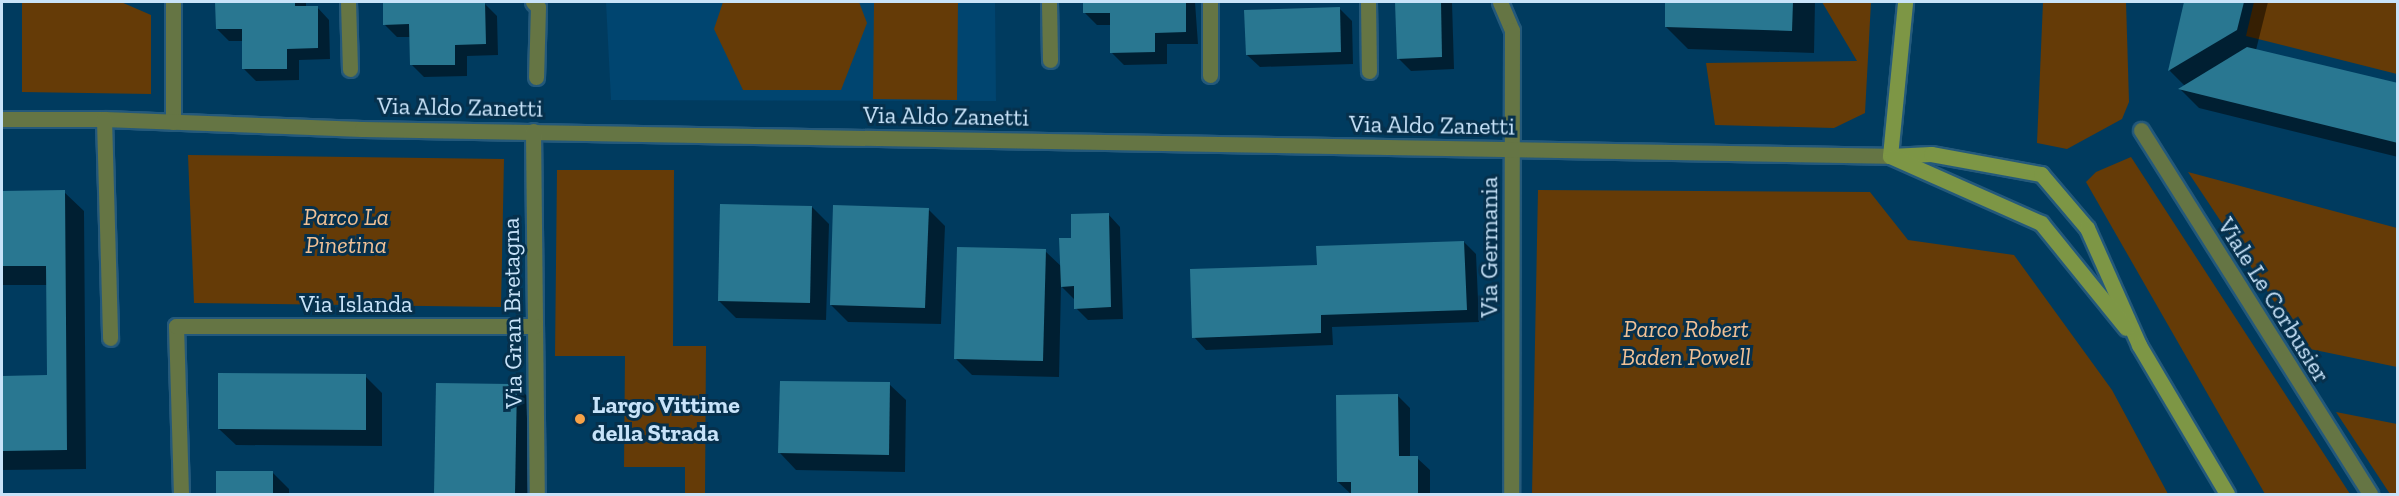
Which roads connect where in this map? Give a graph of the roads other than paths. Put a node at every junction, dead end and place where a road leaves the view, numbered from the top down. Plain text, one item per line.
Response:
1 (172, 2) edge
2 (348, 2) edge
3 (533, 2) edge
4 (1049, 2) edge
5 (1210, 2) edge
6 (1368, 2) edge
7 (1500, 2) edge
8 (1905, 2) edge
9 (1050, 60) dead end
10 (350, 69) dead end
11 (1369, 71) dead end
12 (1210, 75) dead end
13 (536, 77) dead end
14 (2, 119) edge
15 (104, 119) junction
16 (173, 122) junction
17 (2141, 130) dead end
18 (532, 131) junction
19 (1512, 148) junction
20 (1890, 156) junction
21 (535, 326) junction
22 (110, 338) dead end
23 (2139, 345) junction
24 (181, 495) edge
25 (537, 495) edge
26 (1511, 495) edge
27 (2227, 495) edge
28 (2370, 495) edge

1 - 16 street
2 - 10 street
3 - 13 street
4 - 9 street
5 - 12 street
6 - 11 street
7 - 19 street, Via Germania
8 - 20 street
14 - 15 street, Via Aldo Zanetti
15 - 16 street, Via Aldo Zanetti
15 - 22 street
16 - 18 street, Via Aldo Zanetti
17 - 28 street, Viale Le Corbusier
18 - 19 street, Via Aldo Zanetti
18 - 21 street, Via Gran Bretagna
19 - 20 street, Via Aldo Zanetti
19 - 26 street, Via Germania
20 - 23 street
20 - 23 street
21 - 24 street, Via Islanda
21 - 25 street, Via Gran Bretagna
23 - 27 street

